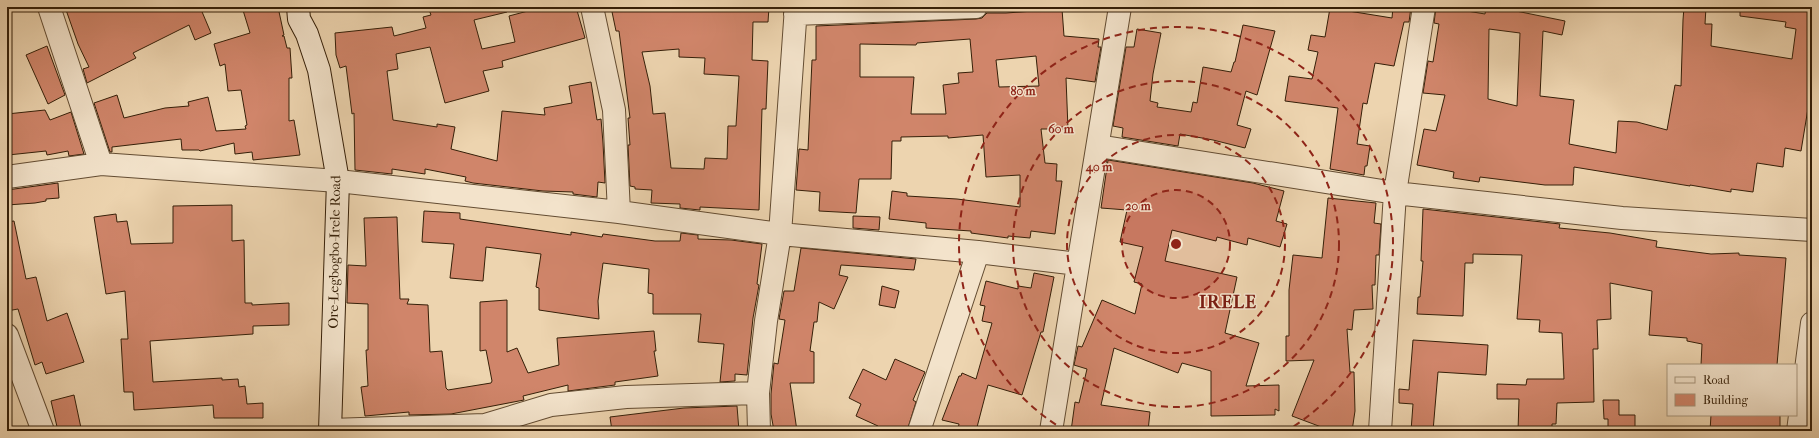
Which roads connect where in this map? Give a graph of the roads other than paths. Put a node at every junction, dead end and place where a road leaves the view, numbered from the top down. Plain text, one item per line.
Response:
1 (49, 7) edge
2 (298, 7) edge
3 (592, 7) edge
4 (976, 7) edge
5 (1120, 7) edge
6 (1424, 7) edge
7 (796, 10) edge
8 (1098, 146) junction
9 (101, 164) junction
10 (7, 177) edge
11 (338, 181) junction
12 (1395, 193) junction
13 (619, 212) junction
14 (1812, 230) edge
15 (780, 234) junction
16 (978, 252) junction
17 (1078, 264) junction
18 (1812, 323) edge
19 (7, 335) edge
20 (758, 393) junction
21 (330, 430) edge
22 (43, 431) edge
23 (759, 431) edge
24 (919, 431) edge
25 (1051, 431) edge
26 (1380, 431) edge
27 (1798, 431) edge

1 - 9 street
2 - 11 street, Ore-Legbogbo-Irele Road
3 - 13 street
4 - 7 street
5 - 8 street
6 - 12 street
7 - 15 street
8 - 12 street
8 - 17 street
9 - 10 street
9 - 11 street
11 - 13 street
11 - 21 street, Ore-Legbogbo-Irele Road
12 - 14 street
12 - 26 street
13 - 15 street
15 - 16 street
15 - 20 street
16 - 17 street
16 - 24 street
17 - 25 street
18 - 27 street
19 - 22 street
20 - 21 street
20 - 23 street

